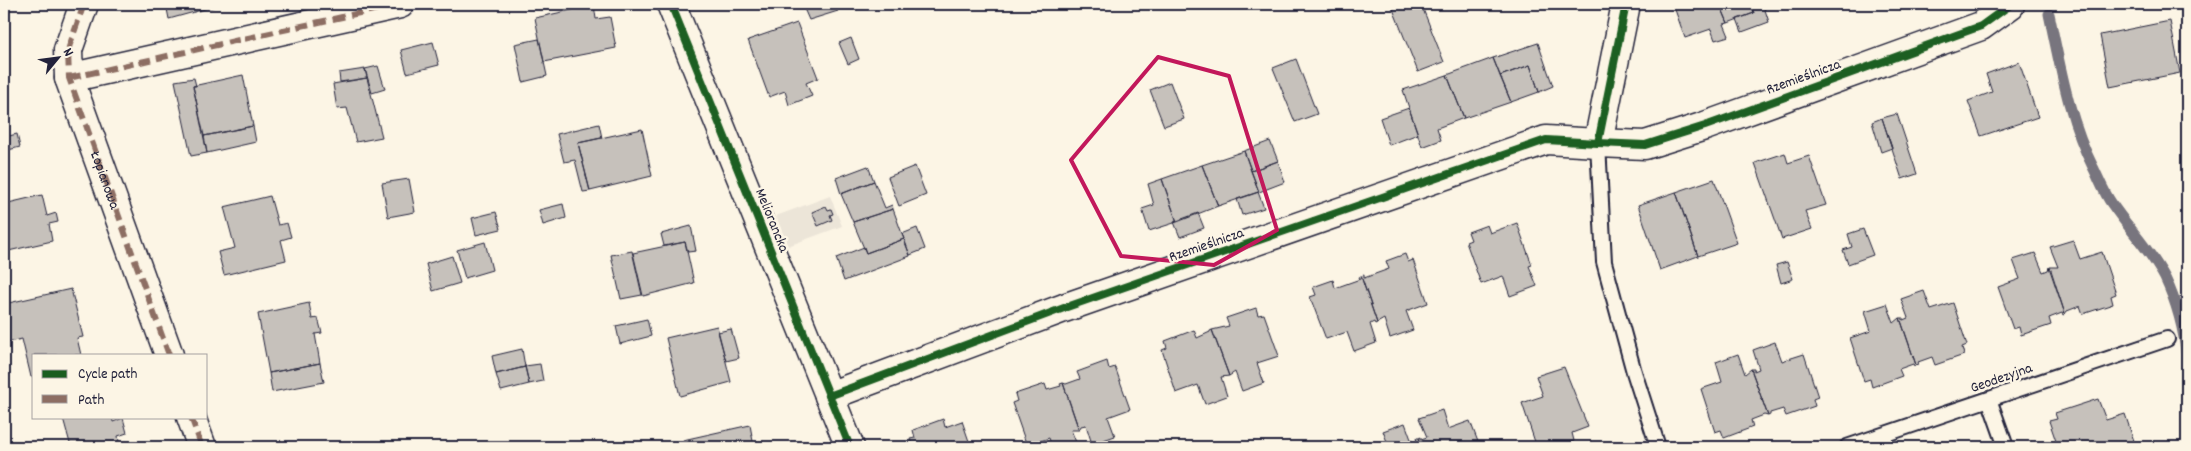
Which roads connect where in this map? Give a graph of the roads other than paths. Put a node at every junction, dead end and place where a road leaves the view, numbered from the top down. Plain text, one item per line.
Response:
1 (84, 4) edge
2 (400, 4) edge
3 (671, 4) edge
4 (1626, 4) edge
5 (2011, 4) edge
6 (68, 78) junction
7 (1598, 143) junction
8 (2167, 339) dead end
9 (169, 354) edge
10 (829, 396) junction
11 (1989, 399) junction
12 (191, 418) edge
13 (202, 447) edge
14 (850, 447) edge
15 (1658, 447) edge
16 (1847, 447) edge
17 (2006, 447) edge

1 - 6 street, Łopianowa
2 - 6 street
3 - 10 street, Meliorancka
4 - 7 street
5 - 7 street, Rzemieślnicza
6 - 9 street, Łopianowa
7 - 10 street, Rzemieślnicza
7 - 15 lane
8 - 11 lane, Geodezyjna
10 - 14 street, Meliorancka
11 - 16 lane, Geodezyjna
11 - 17 lane
12 - 13 street

